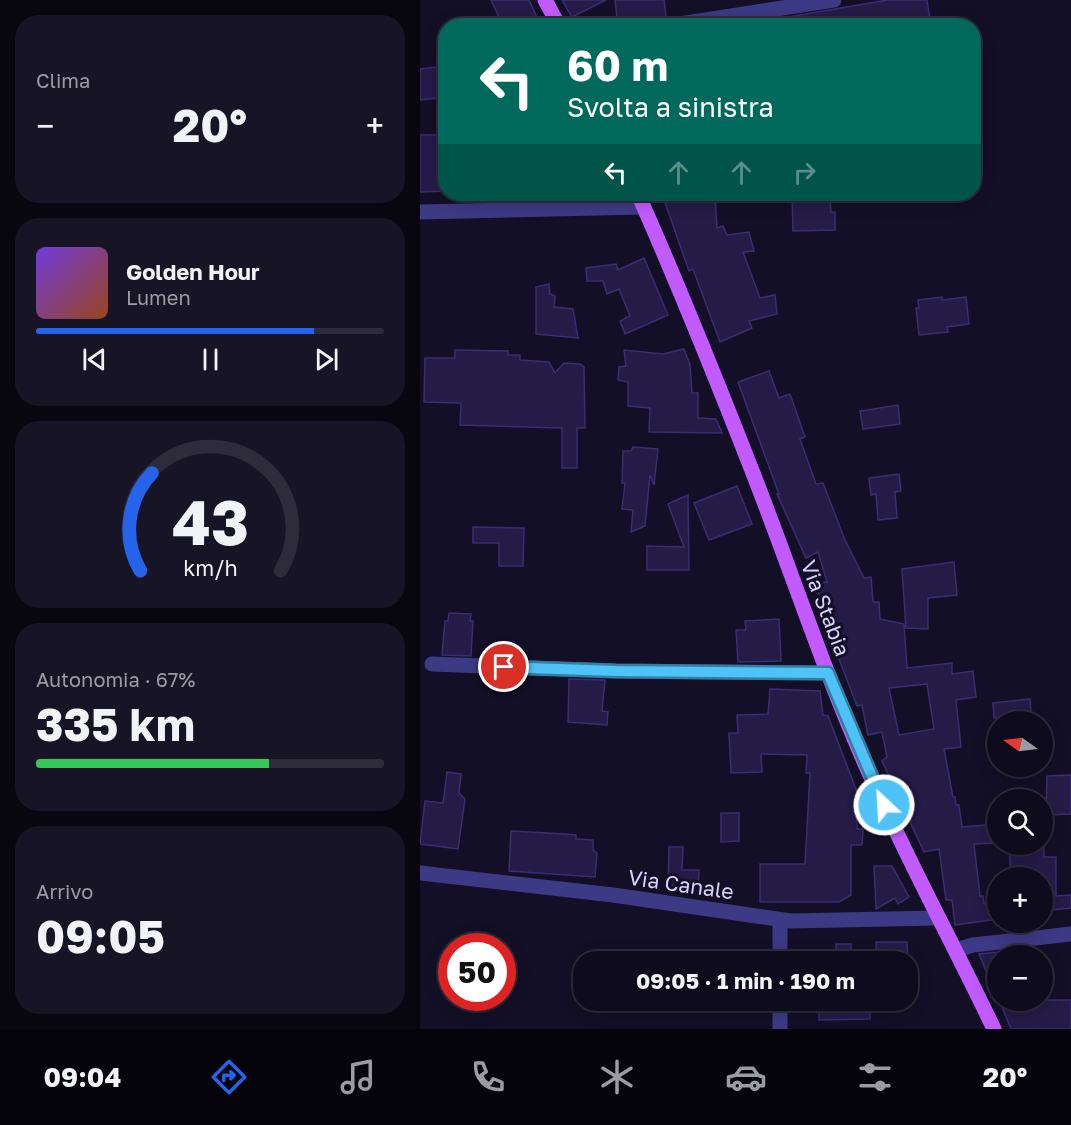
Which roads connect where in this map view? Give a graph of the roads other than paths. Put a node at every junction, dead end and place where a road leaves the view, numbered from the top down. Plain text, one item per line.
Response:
1 (545, 0) edge
2 (834, 0) edge
3 (555, 18) edge
4 (718, 18) edge
5 (623, 201) edge
6 (641, 201) edge
7 (420, 212) edge
8 (432, 664) dead end
9 (828, 673) junction
10 (420, 873) edge
11 (937, 918) junction
12 (780, 920) junction
13 (1071, 934) edge
14 (956, 950) junction
15 (780, 951) edge
16 (780, 1011) edge
17 (780, 1029) edge
18 (994, 1029) edge

1 - 3 main road
2 - 4 street
5 - 7 street
6 - 9 main road, Via Stabia
8 - 9 street
9 - 11 main road, Via Stabia
10 - 12 street, Via Canale
11 - 12 street, Via Canale
11 - 14 main road, Via Stabia
12 - 15 street
13 - 14 street
14 - 18 main road, Via Stabia
16 - 17 street

